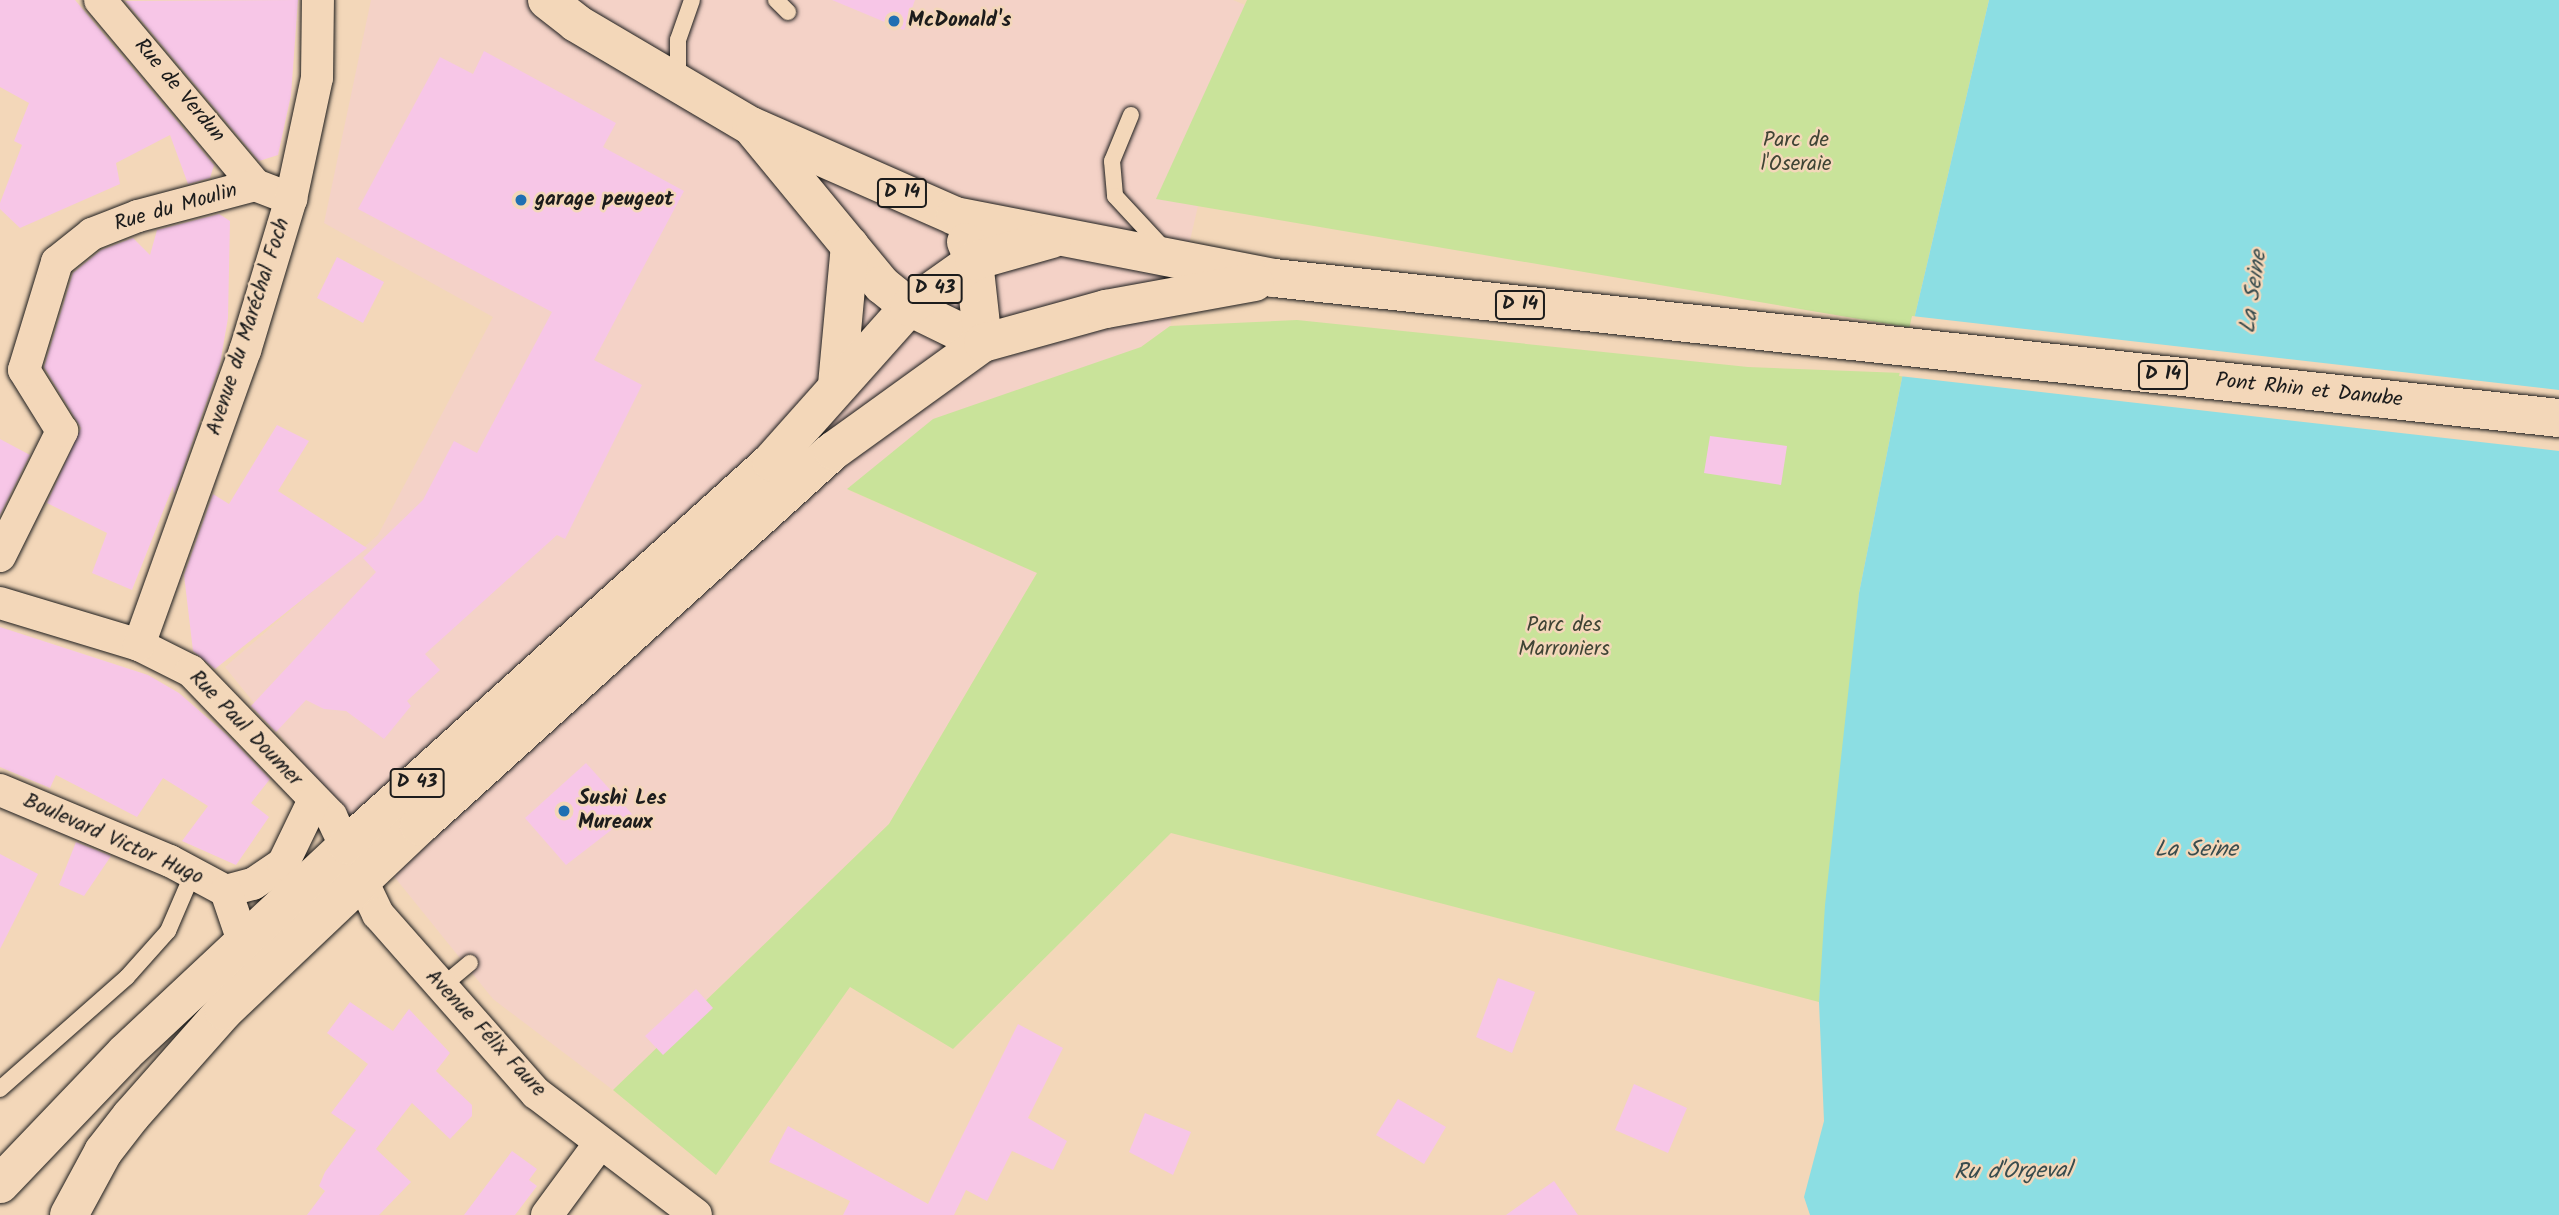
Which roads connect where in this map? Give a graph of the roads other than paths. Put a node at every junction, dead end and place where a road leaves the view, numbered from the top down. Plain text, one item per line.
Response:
1 (100, 0) edge
2 (318, 0) edge
3 (547, 0) edge
4 (692, 0) edge
5 (678, 83) junction
6 (1131, 115) dead end
7 (751, 126) junction
8 (255, 185) junction
9 (291, 200) junction
10 (954, 216) junction
11 (1061, 237) junction
12 (850, 246) junction
13 (1172, 257) junction
14 (974, 261) junction
15 (1275, 278) junction
16 (909, 307) junction
17 (983, 343) junction
18 (837, 385) junction
19 (2559, 418) edge
20 (0, 556) edge
21 (0, 603) edge
22 (139, 645) junction
23 (0, 790) edge
24 (314, 800) junction
25 (347, 845) junction
26 (193, 873) junction
27 (363, 879) junction
28 (226, 891) junction
29 (244, 944) junction
30 (470, 964) dead end
31 (440, 988) junction
32 (0, 1089) edge
33 (600, 1143) junction
34 (0, 1184) edge
35 (69, 1215) edge
36 (547, 1215) edge
37 (696, 1215) edge

1 - 8 street, Rue de Verdun
2 - 9 street, Avenue du Maréchal Foch
3 - 5 main road, D 14
4 - 5 lane
5 - 7 main road, D 14
6 - 13 lane
7 - 10 main road, D 14
7 - 12 main road, D 14
8 - 9 street, Rue du Moulin
8 - 20 street, Rue du Moulin
9 - 22 street, Avenue du Maréchal Foch
10 - 11 main road, D 14
10 - 14 main road
11 - 13 main road, D 14
11 - 14 main road, D 43
12 - 16 main road, D 14
12 - 18 main road
13 - 15 main road, D 14
14 - 16 main road, D 43
14 - 17 main road
15 - 17 main road, D 14
15 - 19 main road, Pont Rhin et Danube / D 14
16 - 17 main road, D 14
16 - 18 main road, D 43
17 - 27 main road, D 43
18 - 25 main road, D 43
21 - 22 street, Rue Paul Doumer
22 - 24 street, Rue Paul Doumer
23 - 26 street, Boulevard Victor Hugo
24 - 25 street, Rue Paul Doumer
24 - 28 street, Boulevard Victor Hugo
25 - 27 street, Avenue Félix Faure
25 - 29 main road, D 43
26 - 28 street, Boulevard Victor Hugo
26 - 32 lane
27 - 31 street, Avenue Félix Faure
27 - 35 main road, D 43
28 - 29 street, Boulevard Victor Hugo
29 - 34 main road, D 43
30 - 31 lane
31 - 33 street, Avenue Félix Faure
33 - 36 street
33 - 37 street, Avenue Félix Faure

